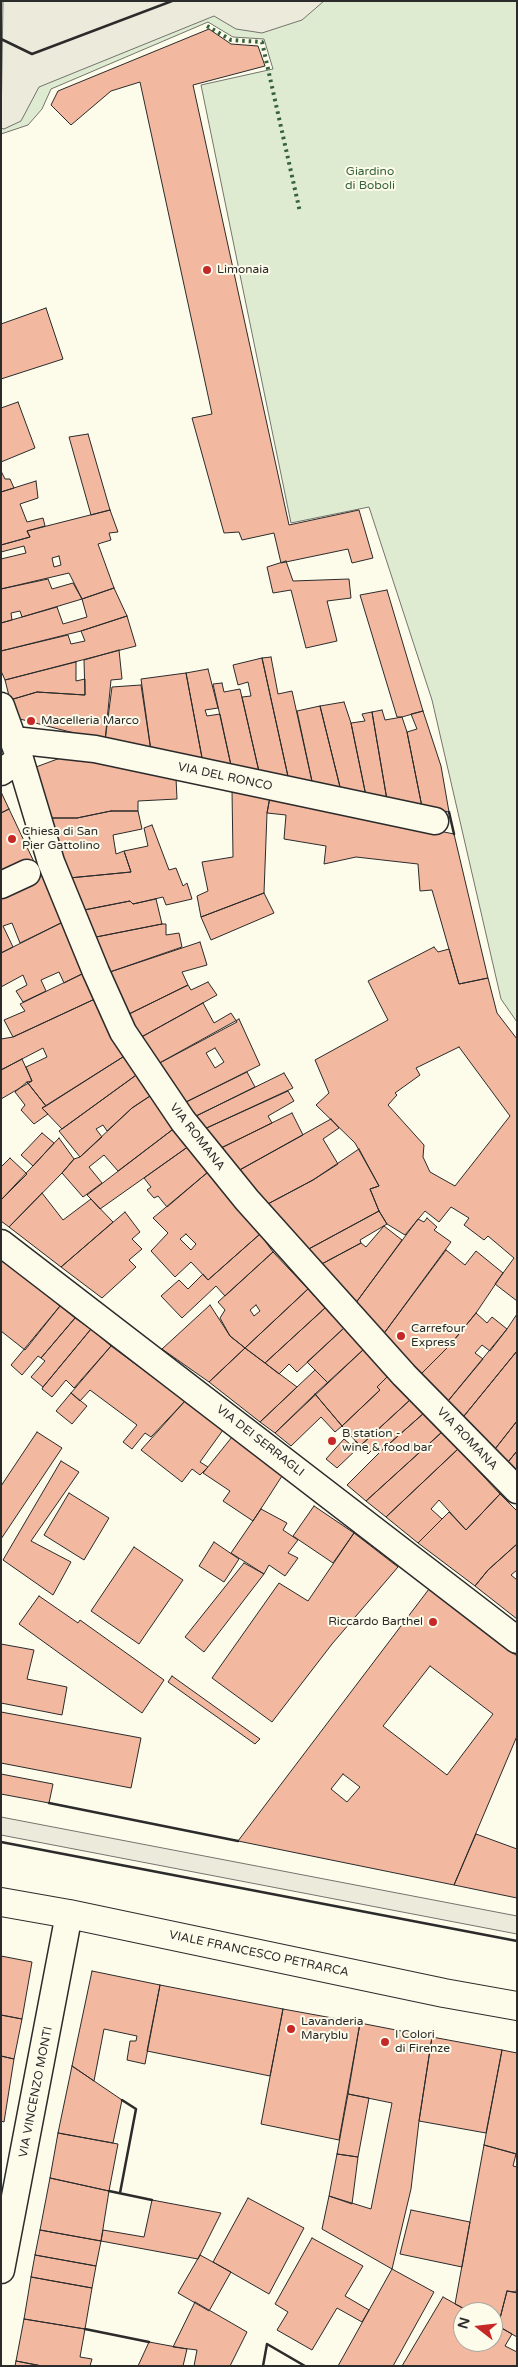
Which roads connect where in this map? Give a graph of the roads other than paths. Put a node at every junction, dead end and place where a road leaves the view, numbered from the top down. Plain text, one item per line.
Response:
1 (1, 706) edge
2 (12, 757) edge
3 (435, 821) dead end
4 (26, 873) dead end
5 (1, 885) edge
6 (1, 1243) edge
7 (517, 1490) edge
8 (517, 1640) edge
9 (1, 1902) edge
10 (69, 1914) junction
11 (517, 2006) edge
12 (1, 2270) edge

1 - 2 street, VIA ROMANA
2 - 3 street, VIA DEL RONCO
2 - 7 street, VIA ROMANA
4 - 5 street
6 - 8 street, VIA DEI SERRAGLI
9 - 10 main road, VIALE FRANCESCO PETRARCA
10 - 11 main road, VIALE FRANCESCO PETRARCA
10 - 12 street, VIA VINCENZO MONTI

